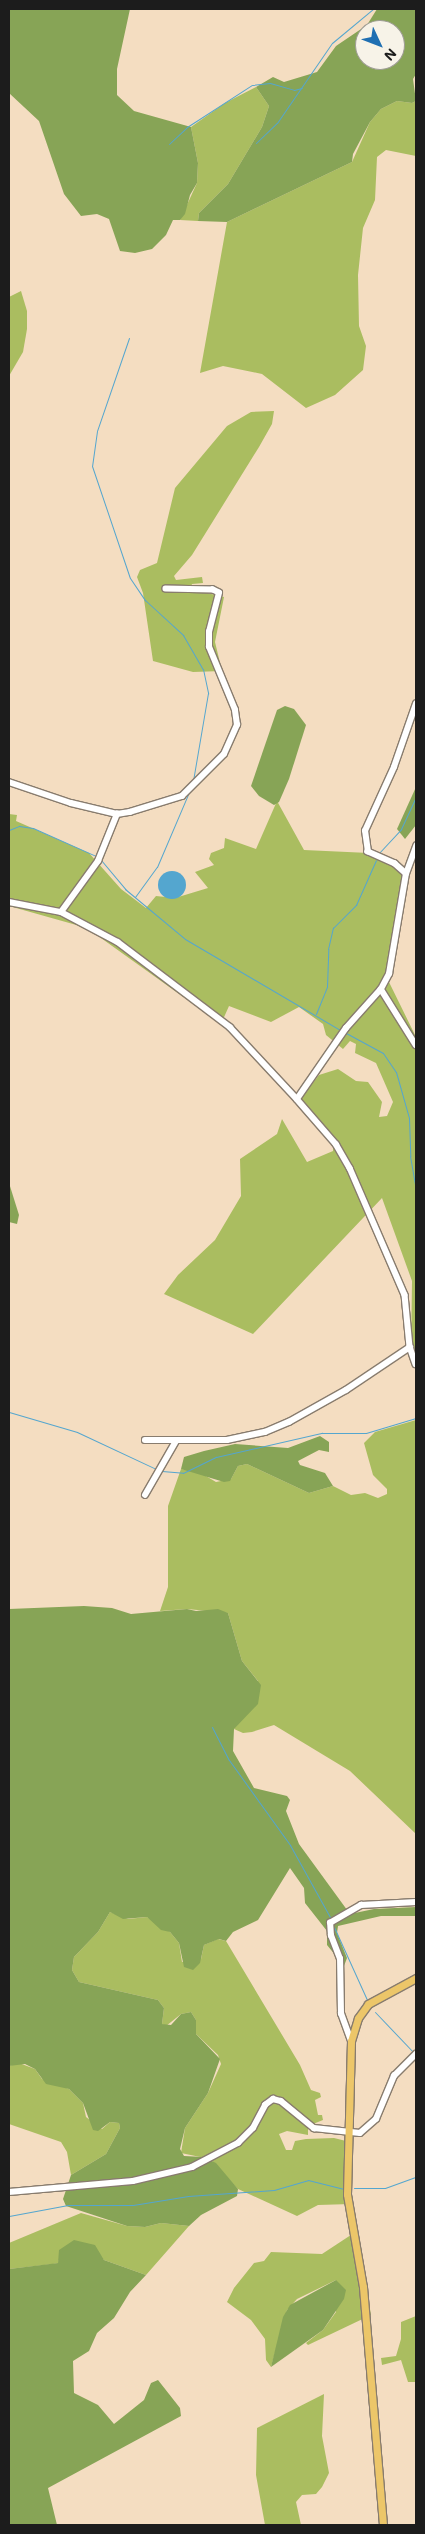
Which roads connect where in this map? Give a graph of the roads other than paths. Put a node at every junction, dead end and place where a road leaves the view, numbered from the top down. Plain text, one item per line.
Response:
1 (166, 589) dead end
2 (416, 704) edge
3 (9, 782) edge
4 (117, 814) junction
5 (416, 846) edge
6 (406, 874) junction
7 (9, 902) edge
8 (61, 912) junction
9 (381, 988) junction
10 (416, 1045) edge
11 (297, 1099) junction
12 (410, 1347) junction
13 (416, 1364) edge
14 (145, 1440) dead end
15 (176, 1441) junction
16 (145, 1495) dead end
17 (416, 1902) edge
18 (416, 1978) edge
19 (351, 2041) junction
20 (416, 2054) edge
21 (349, 2132) junction
22 (9, 2192) edge
23 (383, 2525) edge

1 - 4 street
2 - 6 street
3 - 4 street
4 - 8 street
5 - 6 street
6 - 9 street
7 - 8 street
8 - 11 street
9 - 10 street
9 - 11 street
11 - 12 street
12 - 13 street
12 - 15 street
14 - 15 street
15 - 16 street
17 - 19 street
18 - 19 main road
19 - 21 main road
20 - 21 street
21 - 22 street
21 - 23 main road

